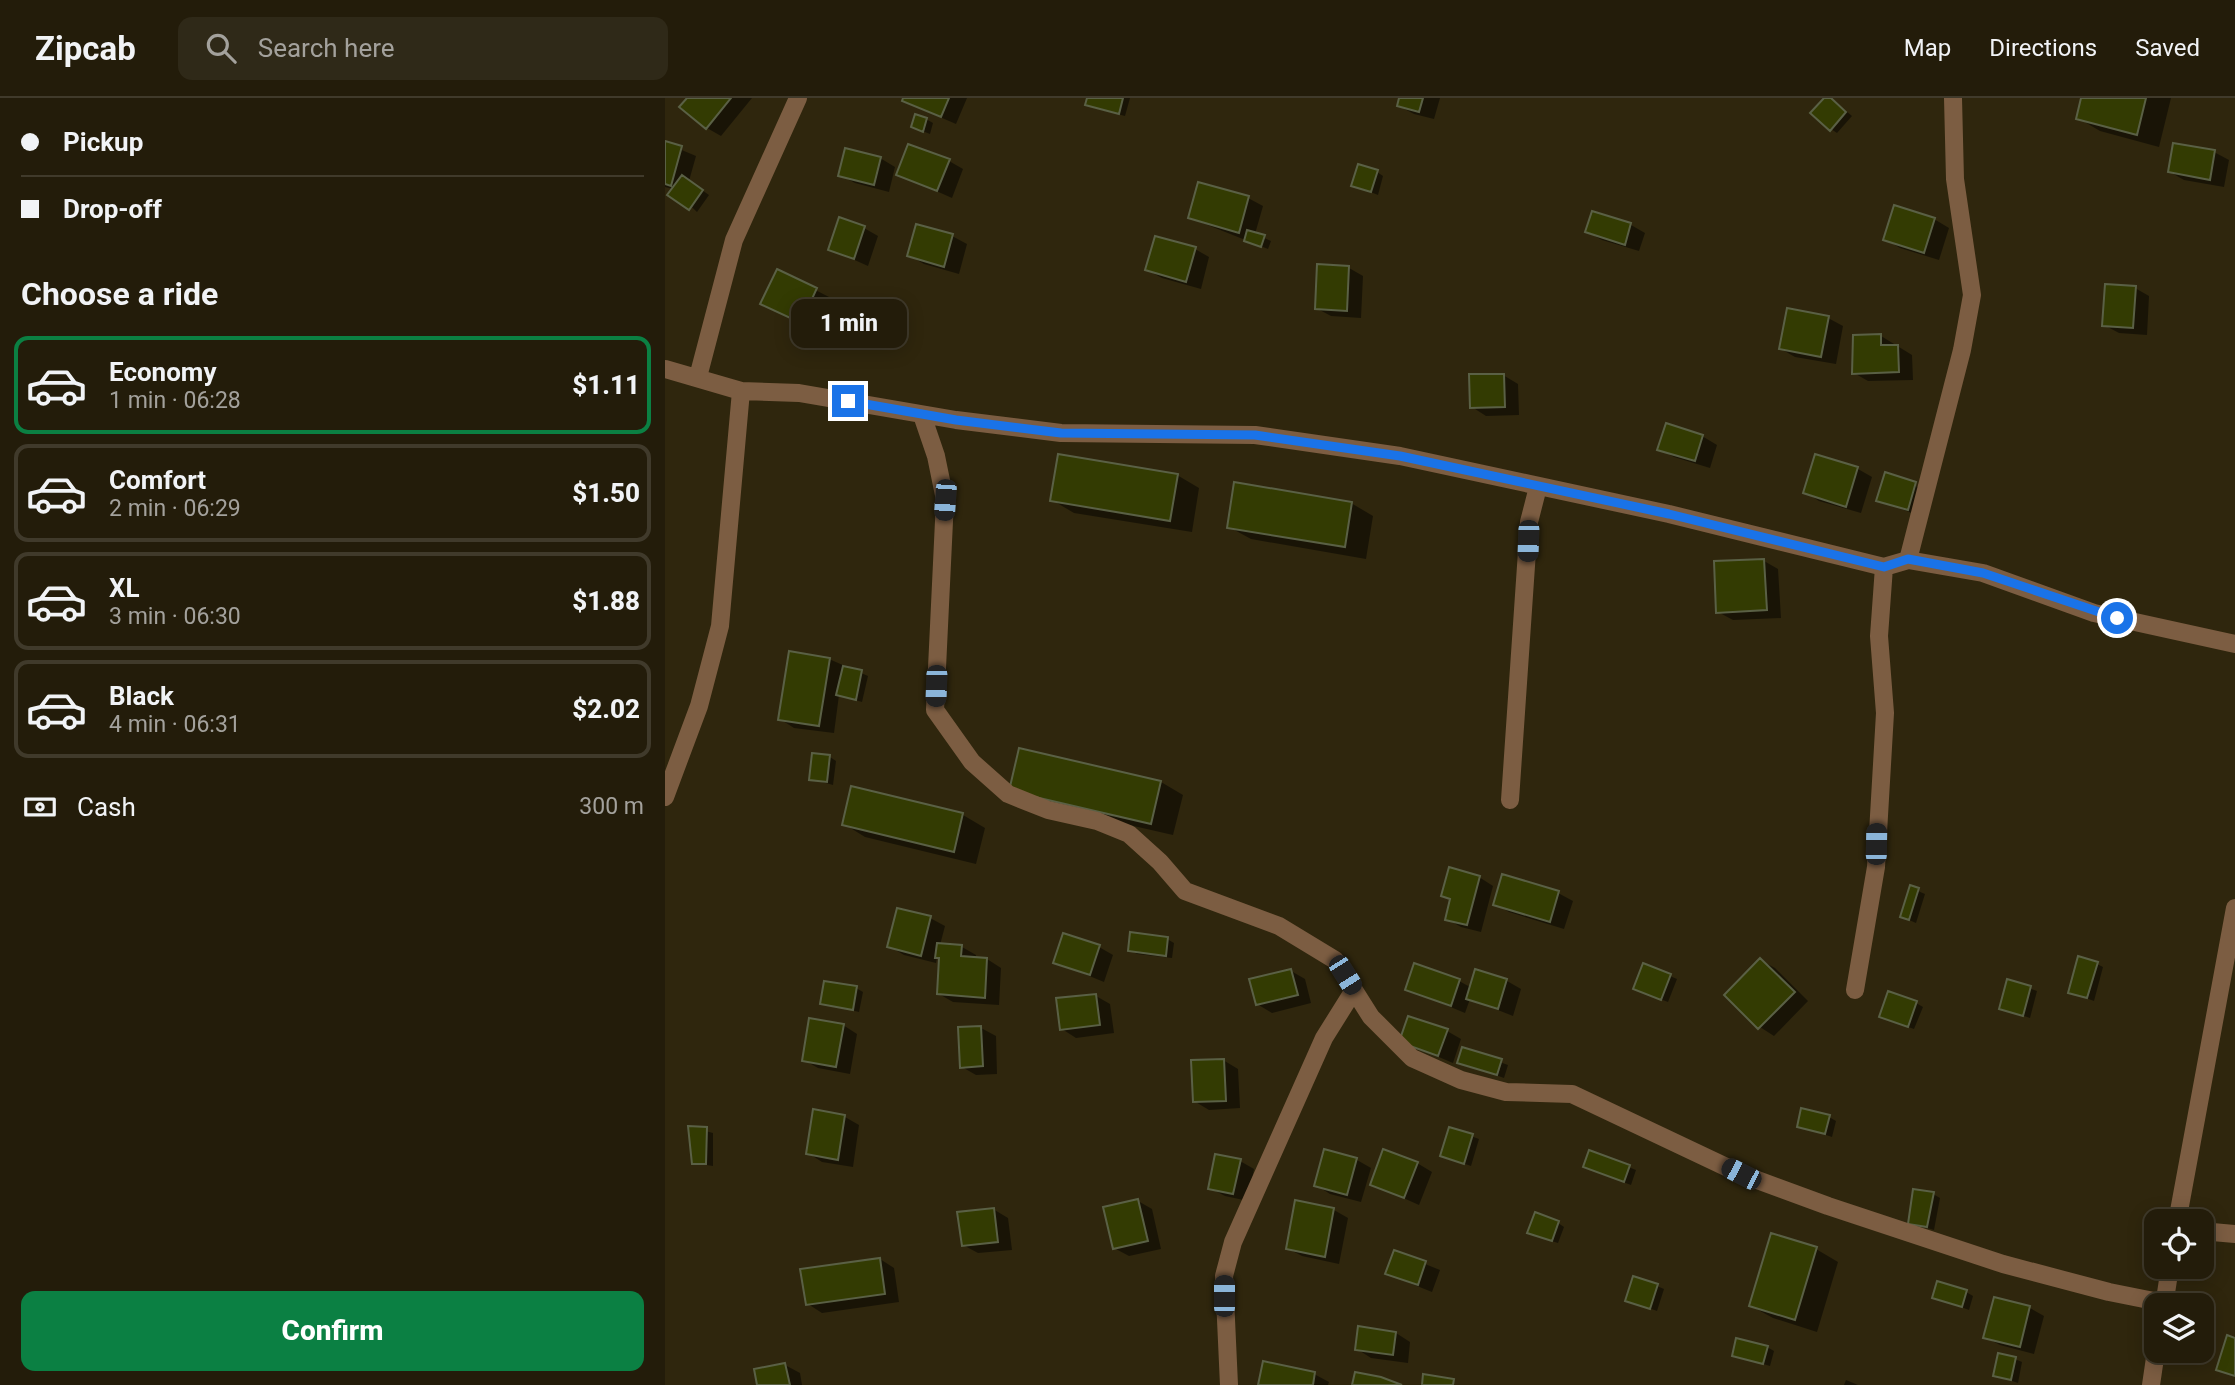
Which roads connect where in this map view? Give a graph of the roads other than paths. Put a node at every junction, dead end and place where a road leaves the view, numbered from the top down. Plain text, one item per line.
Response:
1 (798, 98) edge
2 (1953, 98) edge
3 (665, 369) edge
4 (698, 377) junction
5 (741, 391) junction
6 (922, 415) junction
7 (1538, 487) junction
8 (1908, 559) junction
9 (1884, 567) junction
10 (2235, 644) edge
11 (665, 797) edge
12 (1510, 800) dead end
13 (2235, 908) edge
14 (1354, 990) junction
15 (1856, 990) dead end
16 (2179, 1209) edge
17 (2214, 1232) edge
18 (2235, 1234) edge
19 (2144, 1300) edge
20 (2154, 1363) edge
21 (1229, 1385) edge
22 (2151, 1385) edge

1 - 4 street
2 - 8 street
3 - 4 street
4 - 5 street
5 - 6 street
5 - 11 street
6 - 7 street
6 - 14 street
7 - 9 street
7 - 12 street
8 - 9 street
8 - 10 street
9 - 15 street
13 - 16 street
14 - 19 street
14 - 21 street
17 - 18 street
20 - 22 street

